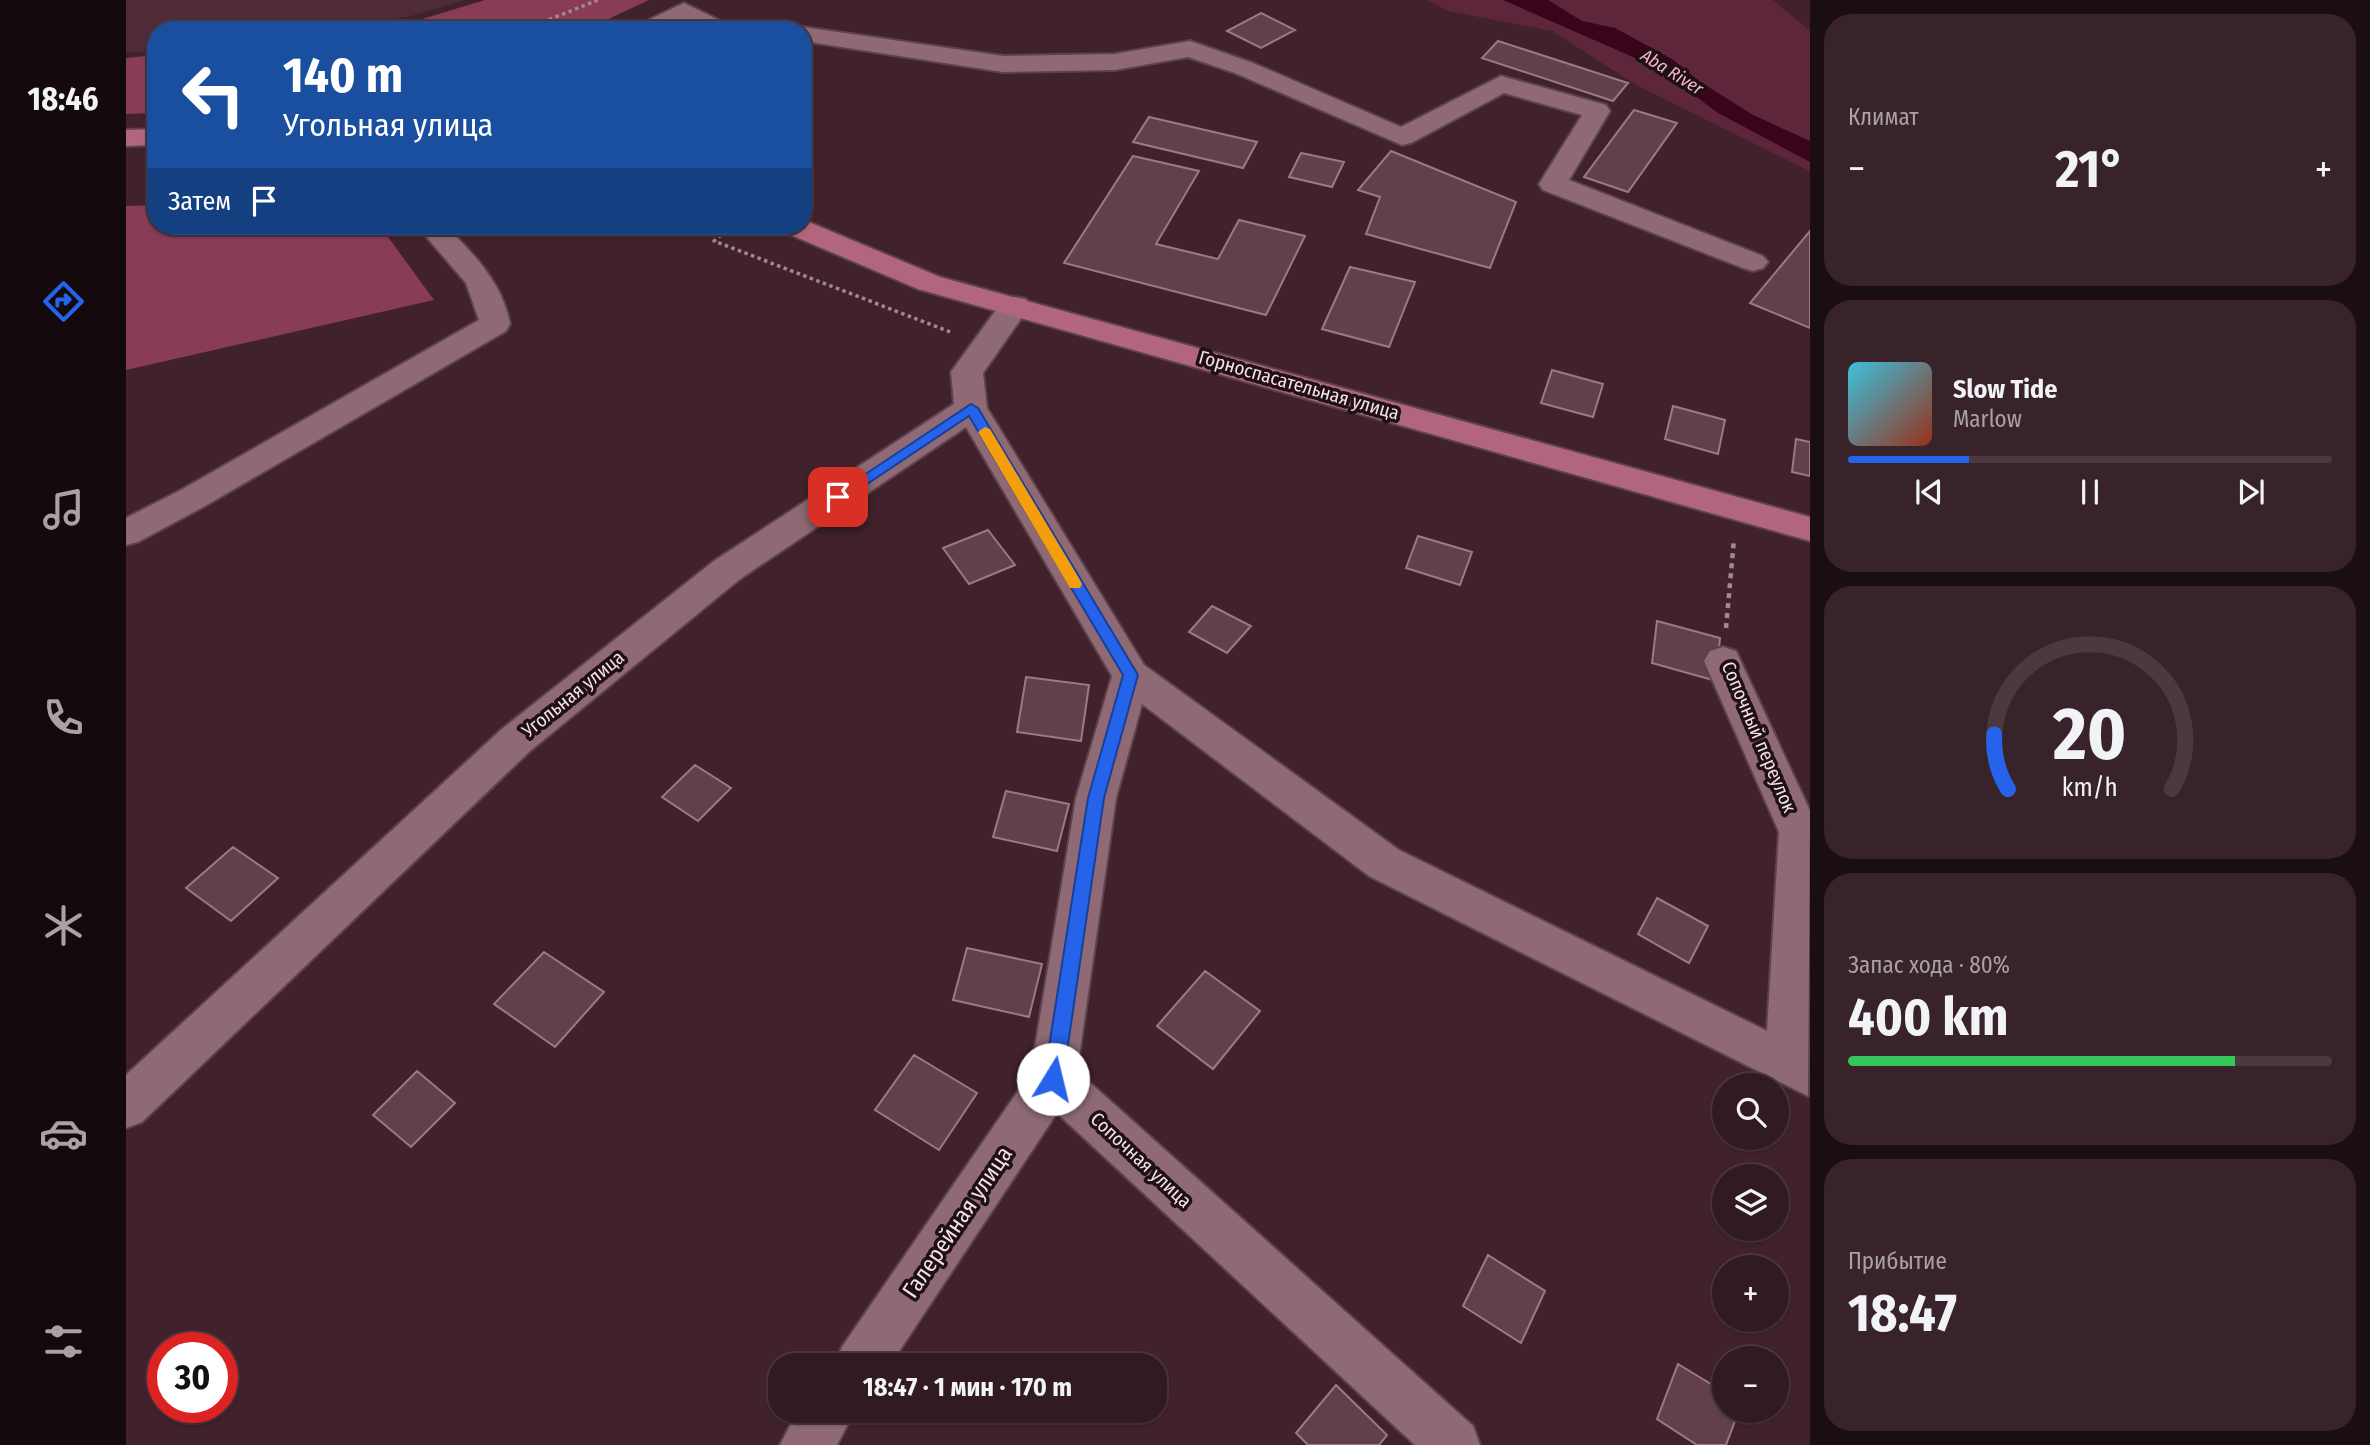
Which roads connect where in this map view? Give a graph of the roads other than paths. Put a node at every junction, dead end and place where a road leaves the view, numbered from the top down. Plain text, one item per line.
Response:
1 (664, 21) edge
2 (704, 21) edge
3 (812, 35) edge
4 (147, 137) edge
5 (126, 138) edge
6 (812, 234) edge
7 (440, 235) edge
8 (1753, 262) dead end
9 (1015, 306) junction
10 (971, 408) junction
11 (1810, 529) edge
12 (126, 533) edge
13 (1723, 661) road end
14 (1130, 675) junction
15 (1799, 1070) edge
16 (1053, 1079) junction
17 (126, 1106) edge
18 (868, 1353) edge
19 (820, 1423) edge
20 (806, 1445) edge
21 (1454, 1445) edge

1 - 2 street
3 - 8 street
4 - 5 main road
6 - 9 main road, Горноспасательная улица
7 - 12 street
9 - 10 street
9 - 11 main road, Горноспасательная улица
10 - 14 street
10 - 17 street, Угольная улица
13 - 15 street, Сопочный переулок
14 - 15 street
14 - 16 street
16 - 18 street, Галерейная улица
16 - 21 street, Сопочная улица
19 - 20 street

